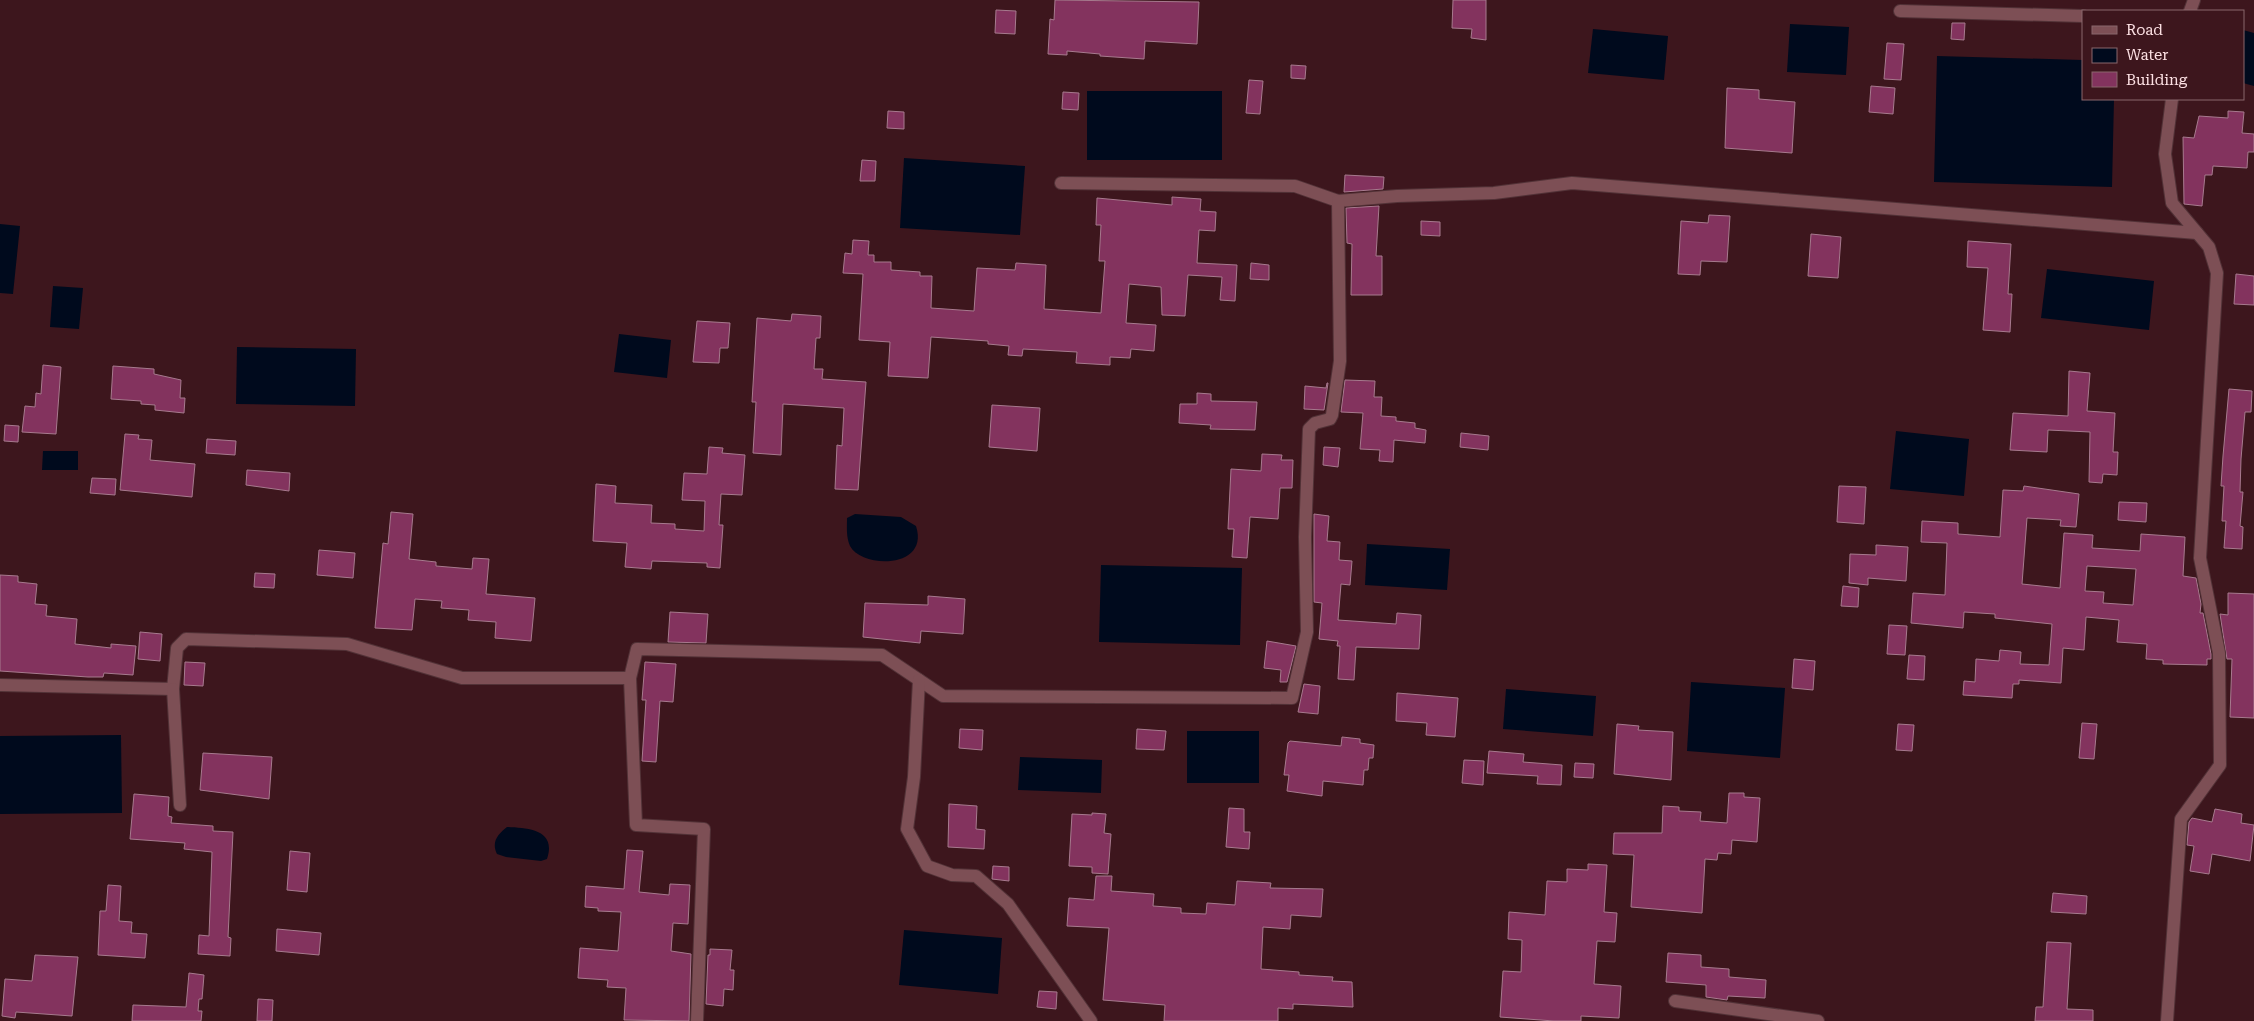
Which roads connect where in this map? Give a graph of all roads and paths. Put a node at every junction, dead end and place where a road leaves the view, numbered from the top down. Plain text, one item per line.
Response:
1 (1900, 11) dead end
2 (2082, 16) edge
3 (2172, 100) edge
4 (1062, 183) dead end
5 (1338, 201) junction
6 (2197, 233) junction
7 (630, 678) junction
8 (919, 680) junction
9 (0, 685) edge
10 (173, 689) junction
11 (180, 805) dead end
12 (1675, 1001) dead end
13 (697, 1021) edge
14 (1092, 1021) edge
15 (1818, 1021) edge
16 (2167, 1021) edge

1 - 2 street
3 - 6 street
4 - 5 street
5 - 6 street
5 - 8 street
6 - 16 street
7 - 8 street
7 - 10 street
7 - 13 street
8 - 14 street
9 - 10 street
10 - 11 street
12 - 15 street

